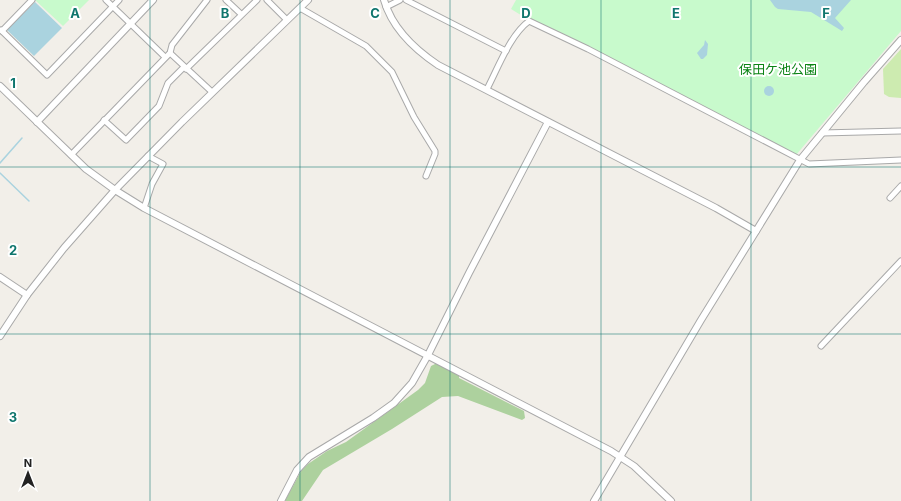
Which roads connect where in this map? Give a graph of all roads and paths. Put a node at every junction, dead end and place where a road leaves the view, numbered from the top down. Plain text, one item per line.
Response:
1 (32, 0) edge
2 (106, 0) edge
3 (119, 0) edge
4 (153, 0) edge
5 (207, 0) edge
6 (226, 0) edge
7 (257, 0) edge
8 (267, 0) edge
9 (308, 0) edge
10 (384, 0) edge
11 (400, 0) edge
12 (406, 0) edge
13 (112, 7) junction
14 (300, 8) junction
15 (386, 8) junction
16 (241, 14) junction
17 (287, 20) junction
18 (130, 24) junction
19 (1, 30) edge
20 (901, 40) edge
21 (506, 51) junction
22 (170, 53) junction
23 (165, 56) junction
24 (185, 68) junction
25 (0, 86) edge
26 (486, 89) junction
27 (212, 92) junction
28 (104, 120) junction
29 (37, 122) junction
30 (548, 122) junction
31 (901, 131) edge
32 (822, 133) junction
33 (71, 155) junction
34 (148, 156) junction
35 (800, 160) junction
36 (901, 160) edge
37 (426, 176) dead end
38 (901, 186) edge
39 (115, 190) junction
40 (890, 198) dead end
41 (144, 208) junction
42 (756, 231) junction
43 (901, 262) edge
44 (0, 277) edge
45 (28, 295) junction
46 (0, 336) edge
47 (821, 346) dead end
48 (428, 355) junction
49 (620, 456) junction
50 (281, 501) edge
51 (594, 501) edge
52 (671, 501) edge

1 - 19 street
2 - 13 street
3 - 13 street
4 - 18 street
5 - 22 street
6 - 16 street
7 - 16 street
8 - 17 street
9 - 14 street
10 - 15 street
11 - 15 street
12 - 21 street
13 - 18 street
13 - 19 street
14 - 17 street
14 - 37 street
15 - 26 street
16 - 24 street
17 - 27 street
18 - 23 street
18 - 29 street
20 - 32 street
21 - 26 street
21 - 35 street
22 - 23 street
22 - 24 street
23 - 28 street
24 - 27 street
24 - 28 street
25 - 29 street
26 - 30 street
27 - 34 street
28 - 33 street
29 - 33 street
30 - 42 street
30 - 48 street
31 - 32 street
32 - 35 street
33 - 39 street
34 - 39 street
34 - 41 street
35 - 36 street
35 - 42 street
38 - 40 street
39 - 41 street
39 - 45 street
41 - 48 street
42 - 49 street
43 - 47 street
44 - 45 street
45 - 46 street
48 - 49 street
48 - 50 street
49 - 51 street
49 - 52 street

